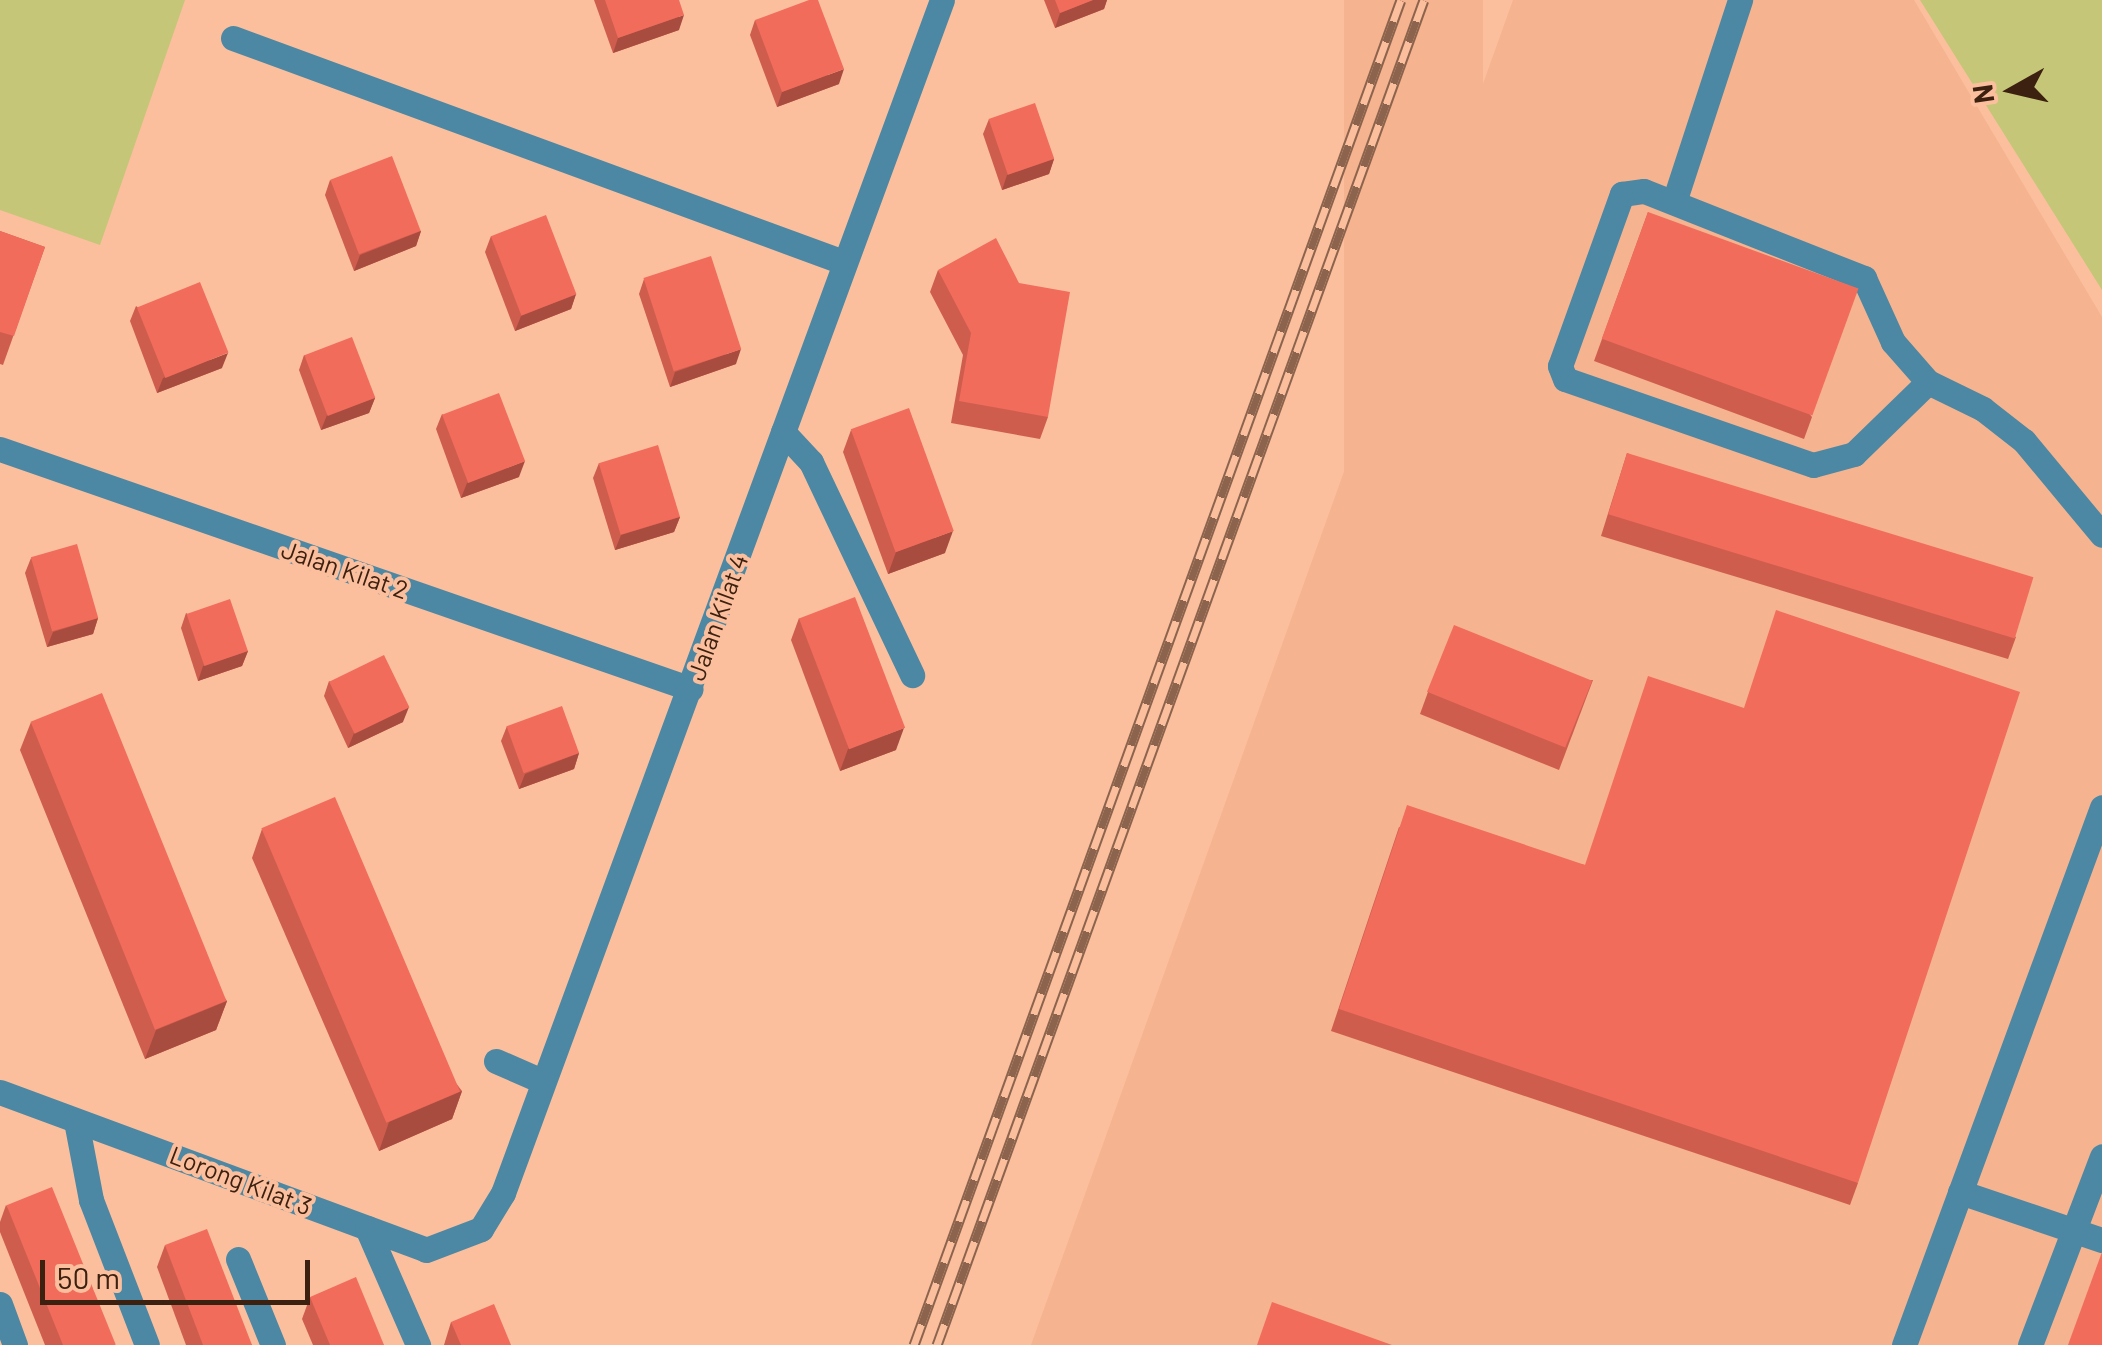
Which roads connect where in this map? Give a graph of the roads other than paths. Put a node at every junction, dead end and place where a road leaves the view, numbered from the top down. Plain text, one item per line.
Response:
1 (942, 0) edge
2 (1740, 0) edge
3 (233, 38) dead end
4 (1674, 202) junction
5 (843, 262) junction
6 (1928, 382) junction
7 (783, 432) junction
8 (0, 449) edge
9 (2102, 534) edge
10 (912, 675) dead end
11 (691, 689) junction
12 (2102, 807) edge
13 (496, 1061) dead end
14 (542, 1080) junction
15 (0, 1092) edge
16 (76, 1121) junction
17 (2102, 1156) edge
18 (1960, 1192) junction
19 (366, 1228) junction
20 (481, 1229) joint
21 (2072, 1230) junction
22 (2102, 1240) edge
23 (238, 1259) dead end
24 (0, 1304) edge
25 (14, 1345) edge
26 (148, 1345) edge
27 (272, 1345) edge
28 (418, 1345) edge
29 (1904, 1345) edge
30 (2030, 1345) edge

1 - 5 street, Jalan Kilat 4
2 - 4 street
3 - 5 street
4 - 6 street
4 - 6 street
5 - 7 street, Jalan Kilat 4
6 - 9 street
7 - 10 street
7 - 11 street, Jalan Kilat 4
8 - 11 street, Jalan Kilat 2
11 - 14 street, Jalan Kilat 4
12 - 18 street
13 - 14 street
14 - 20 street, Jalan Kilat 4
15 - 16 street, Lorong Kilat 3
16 - 19 street, Lorong Kilat 3
16 - 26 street
17 - 21 street
18 - 21 street
18 - 29 street
19 - 20 street, Lorong Kilat 3
19 - 28 street
21 - 22 street
21 - 30 street
23 - 27 street
24 - 25 street

